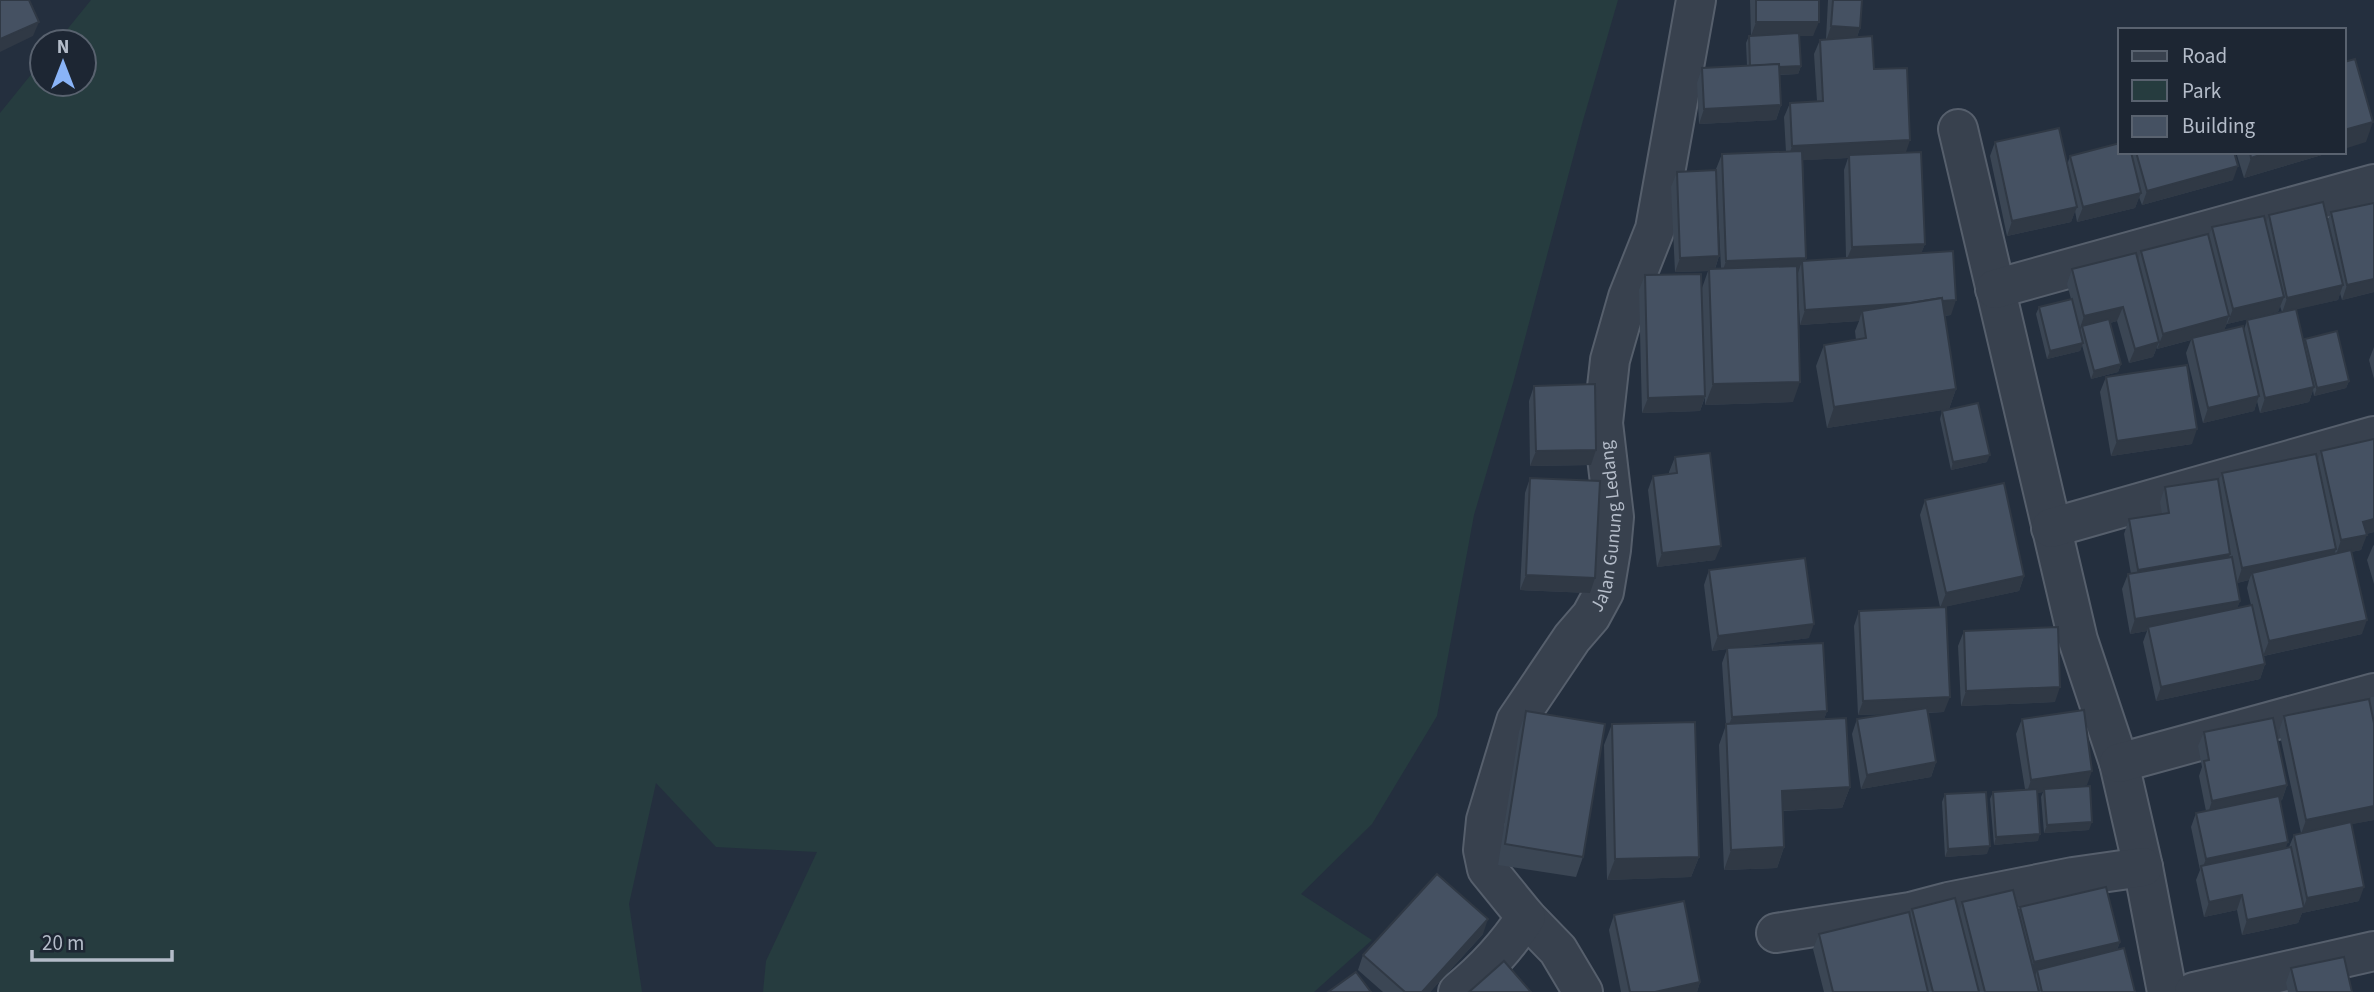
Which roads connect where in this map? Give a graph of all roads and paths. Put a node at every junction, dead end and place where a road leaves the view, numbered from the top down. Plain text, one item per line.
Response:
1 (1696, 0) edge
2 (1958, 129) dead end
3 (2374, 184) edge
4 (1995, 289) junction
5 (2374, 436) edge
6 (2051, 528) junction
7 (2374, 694) edge
8 (2119, 763) junction
9 (2143, 867) junction
10 (1526, 917) junction
11 (1776, 933) dead end
12 (2374, 951) edge
13 (1458, 992) edge
14 (1583, 992) edge
15 (2167, 992) edge
16 (2194, 992) edge

1 - 10 street, Jalan Gunung Ledang
2 - 4 street
3 - 4 street
4 - 6 street
5 - 6 street
6 - 8 street
7 - 8 street
8 - 9 street
9 - 11 street
9 - 15 street
10 - 13 street
10 - 14 street, Jalan Gunung Ledang
12 - 16 street

